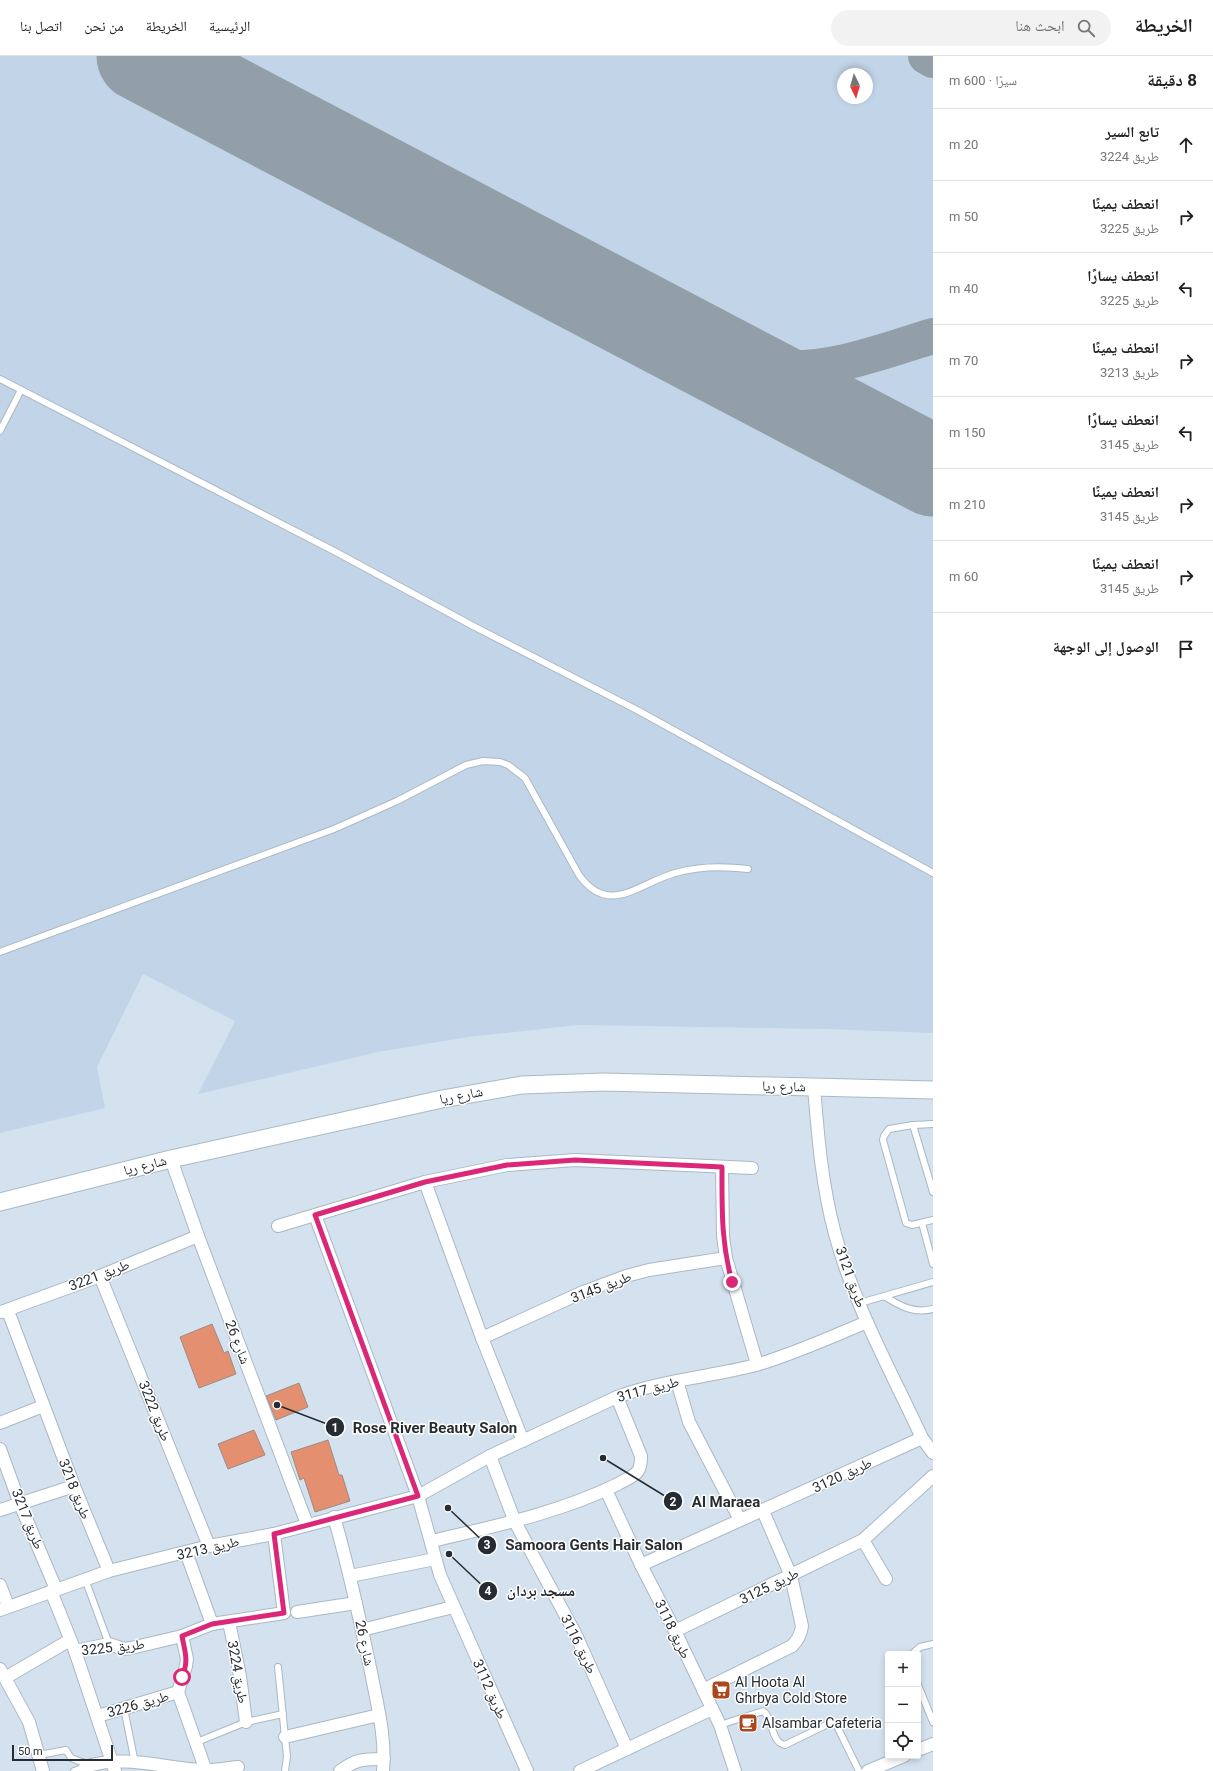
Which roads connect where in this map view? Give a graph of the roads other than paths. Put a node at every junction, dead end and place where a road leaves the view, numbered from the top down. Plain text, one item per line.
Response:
1 (0, 378) edge
2 (21, 390) junction
3 (0, 431) edge
4 (748, 869) dead end
5 (933, 873) edge
6 (0, 952) edge
7 (814, 1087) junction
8 (933, 1090) edge
9 (933, 1124) edge
10 (913, 1126) junction
11 (171, 1159) junction
12 (722, 1167) junction
13 (752, 1168) dead end
14 (425, 1182) junction
15 (933, 1192) edge
16 (0, 1202) edge
17 (315, 1215) junction
18 (933, 1220) edge
19 (922, 1223) junction
20 (278, 1226) dead end
21 (198, 1236) junction
22 (726, 1258) junction
23 (933, 1264) edge
24 (100, 1276) junction
25 (933, 1282) edge
26 (884, 1296) junction
27 (860, 1303) junction
28 (933, 1309) edge
29 (4, 1312) edge
30 (867, 1322) junction
31 (482, 1338) junction
32 (757, 1364) junction
33 (676, 1381) junction
34 (617, 1397) junction
35 (43, 1406) junction
36 (1, 1419) edge
37 (922, 1438) junction
38 (523, 1441) junction
39 (0, 1449) edge
40 (933, 1453) edge
41 (490, 1456) junction
42 (933, 1476) edge
43 (74, 1486) junction
44 (606, 1490) junction
45 (418, 1496) junction
46 (20, 1504) junction
47 (0, 1510) edge
48 (763, 1511) junction
49 (334, 1517) junction
50 (740, 1520) junction
51 (515, 1522) junction
52 (308, 1524) junction
53 (274, 1534) junction
54 (864, 1540) junction
55 (432, 1541) junction
56 (209, 1546) junction
57 (186, 1552) junction
58 (435, 1559) junction
59 (641, 1565) junction
60 (109, 1571) junction
61 (350, 1576) junction
62 (791, 1576) junction
63 (85, 1579) junction
64 (886, 1579) dead end
65 (0, 1585) edge
66 (54, 1590) junction
67 (356, 1603) junction
68 (453, 1606) junction
69 (4, 1608) edge
70 (297, 1612) dead end
71 (229, 1622) junction
72 (212, 1624) junction
73 (362, 1630) junction
74 (675, 1631) junction
75 (182, 1636) junction
76 (109, 1644) junction
77 (933, 1644) edge
78 (72, 1645) junction
79 (915, 1651) edge
80 (278, 1667) dead end
81 (2, 1673) edge
82 (919, 1687) edge
83 (703, 1690) junction
84 (178, 1692) junction
85 (124, 1708) junction
86 (712, 1709) junction
87 (283, 1714) junction
88 (98, 1716) junction
89 (379, 1716) junction
90 (246, 1722) junction
91 (933, 1722) edge
92 (720, 1725) junction
93 (285, 1737) junction
94 (197, 1742) junction
95 (933, 1744) edge
96 (627, 1749) junction
97 (921, 1749) edge
98 (39, 1755) junction
99 (897, 1759) edge
100 (135, 1763) junction
101 (383, 1765) edge
102 (113, 1766) edge
103 (238, 1767) dead end
104 (167, 1768) edge
105 (84, 1769) edge
106 (43, 1771) edge
107 (201, 1771) edge
108 (284, 1771) edge
109 (340, 1771) edge
110 (527, 1771) edge
111 (580, 1771) edge
112 (735, 1771) edge
113 (859, 1771) edge
114 (868, 1771) edge

1 - 2 lane
2 - 3 lane
2 - 5 lane
4 - 6 lane
7 - 8 main road, شارع ريا
7 - 11 main road, شارع ريا
7 - 27 street, طريق 3121
9 - 10 lane
10 - 15 lane
10 - 19 lane
11 - 16 main road, شارع ريا
11 - 21 street, شارع 26
12 - 13 street
12 - 14 street
12 - 22 street
14 - 17 street
14 - 31 street
17 - 20 street
17 - 45 street
18 - 19 lane
19 - 23 lane
21 - 24 street, طريق 3221
21 - 52 street, شارع 26
22 - 31 street, طريق 3145
22 - 32 street
24 - 29 street, طريق 3221
24 - 56 street, طريق 3222
25 - 26 lane
26 - 27 lane
26 - 28 lane
27 - 30 street, طريق 3121
29 - 35 street, طريق 3218
30 - 32 street, طريق 3117
30 - 37 street, طريق 3121
31 - 38 street
32 - 33 street, طريق 3117
33 - 34 street, طريق 3117
33 - 50 street
34 - 38 street, طريق 3117
34 - 44 street
35 - 36 street
35 - 43 street, طريق 3218
37 - 40 street, طريق 3121
37 - 48 street, طريق 3120
38 - 41 street, طريق 3117
39 - 46 street, طريق 3217
41 - 45 street, طريق 3117
41 - 51 street, طريق 3116
42 - 54 street, طريق 3125
43 - 46 street
43 - 60 street, طريق 3218
44 - 51 street
44 - 59 street, طريق 3118
45 - 49 street, طريق 3213
45 - 55 street
46 - 47 street
46 - 66 street, طريق 3217
48 - 50 street, طريق 3120
48 - 62 street
49 - 52 street, طريق 3213
49 - 61 street, شارع 26
50 - 59 street, طريق 3120
51 - 55 street
51 - 96 street, طريق 3116
52 - 53 street, طريق 3213
53 - 56 street, طريق 3213
53 - 71 street, طريق 3225
54 - 62 street, طريق 3125
54 - 64 street
55 - 58 street, طريق 3112
56 - 57 street, طريق 3213
57 - 60 street, طريق 3213
57 - 72 street
58 - 61 street
58 - 68 street, طريق 3112
59 - 74 street, طريق 3118
60 - 63 street, طريق 3213
61 - 67 street, شارع 26
62 - 74 street, طريق 3125
62 - 83 street
63 - 66 street, طريق 3213
63 - 76 lane
65 - 69 street
66 - 69 street, طريق 3213
66 - 78 street, طريق 3217
67 - 70 street
67 - 73 street, شارع 26
68 - 73 street
68 - 110 street, طريق 3112
71 - 72 street, طريق 3225
71 - 90 street, طريق 3224
72 - 75 street, طريق 3225
73 - 89 street, شارع 26
74 - 83 street, طريق 3118
75 - 76 street, طريق 3225
75 - 84 street
76 - 78 street, طريق 3225
77 - 79 lane
78 - 81 street
78 - 88 street, طريق 3217
80 - 87 lane
81 - 98 street
82 - 91 lane
83 - 86 street, طريق 3118
84 - 85 street, طريق 3226
84 - 94 street
85 - 88 street, طريق 3226
85 - 100 lane
86 - 92 street, طريق 3118
86 - 96 street
87 - 90 lane, طريق 3224
87 - 93 lane
88 - 102 street, طريق 3217
89 - 93 street
89 - 101 street, شارع 26
90 - 94 lane, طريق 3224
92 - 112 street, طريق 3118
92 - 113 lane
93 - 108 lane
94 - 107 street
95 - 97 street
96 - 111 street
98 - 105 lane
98 - 106 street
99 - 114 street
100 - 102 street
100 - 104 street
101 - 109 street
102 - 105 street
103 - 107 street
104 - 107 street

